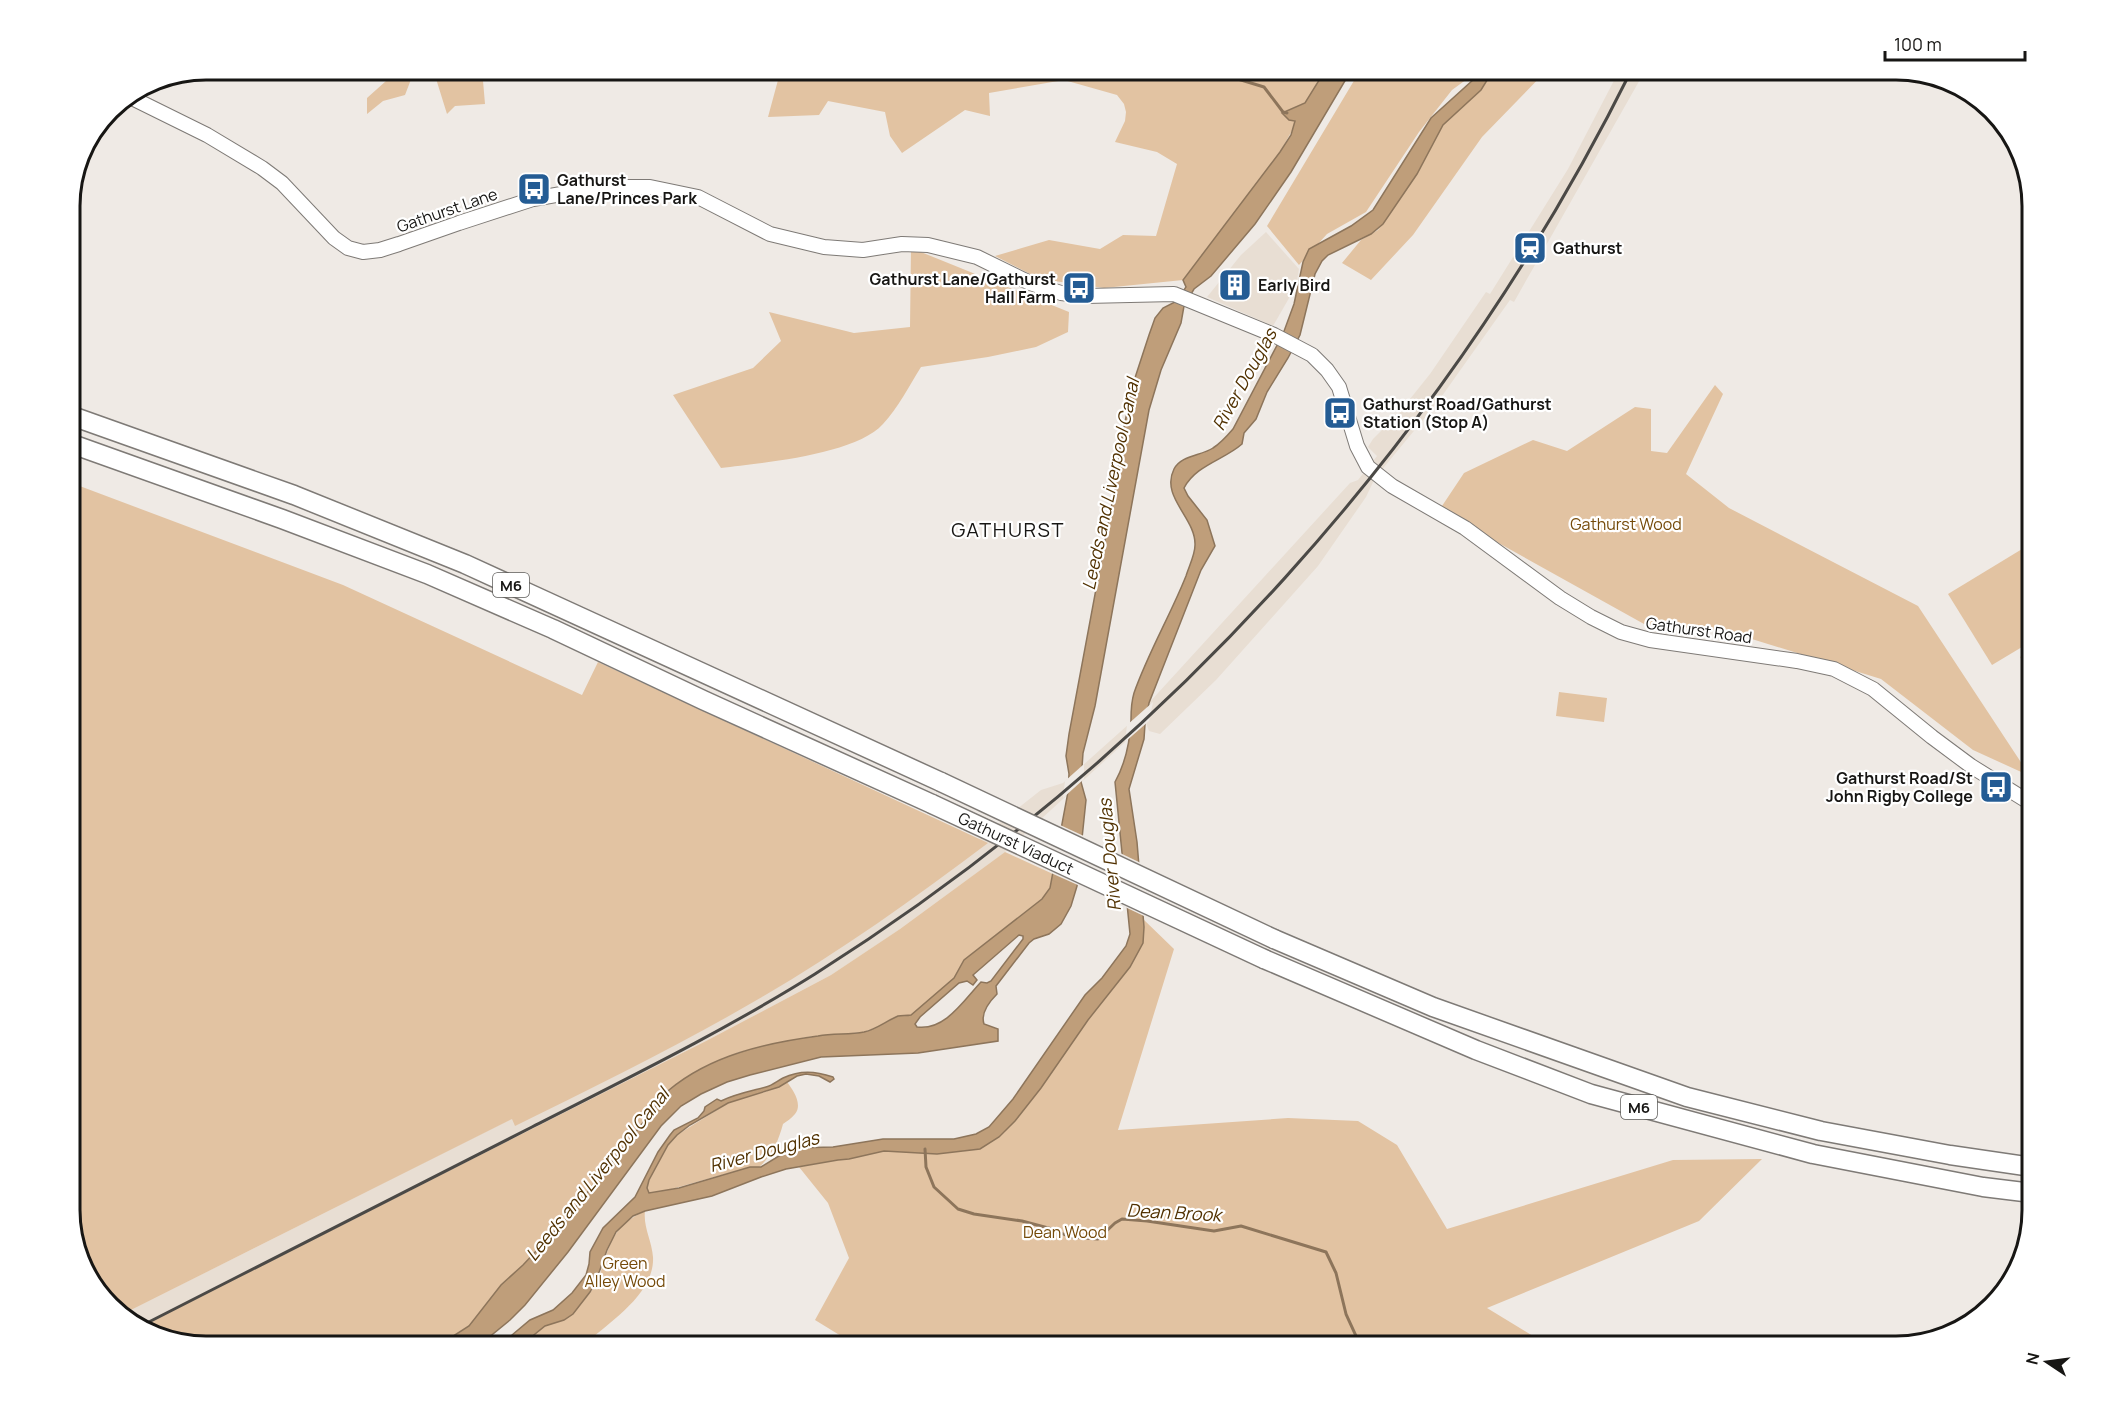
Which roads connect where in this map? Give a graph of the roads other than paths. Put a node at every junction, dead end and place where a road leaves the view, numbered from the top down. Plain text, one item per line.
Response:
1 (136, 100) edge
2 (80, 419) edge
3 (80, 447) edge
4 (1368, 467) joint
5 (2022, 798) edge
6 (2022, 1166) edge
7 (2022, 1192) edge

1 - 4 main road, Gathurst Lane
2 - 6 highway, Gathurst Viaduct / M6, bridge
3 - 7 highway, Gathurst Viaduct / M6, bridge
4 - 5 main road, Gathurst Road

